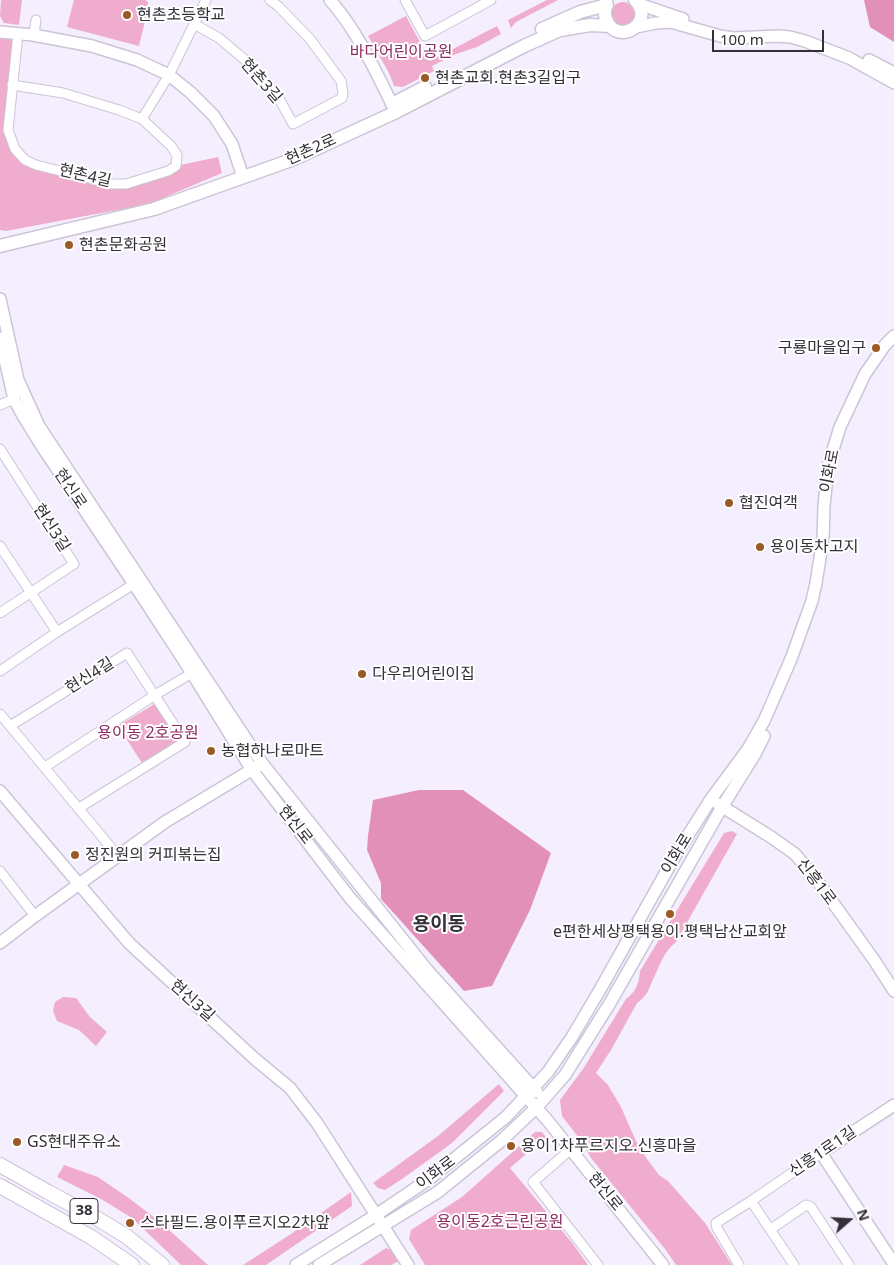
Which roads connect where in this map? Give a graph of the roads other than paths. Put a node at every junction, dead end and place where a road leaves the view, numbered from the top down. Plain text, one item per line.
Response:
1 (206, 0) edge
2 (270, 0) edge
3 (330, 0) edge
4 (406, 0) edge
5 (491, 0) edge
6 (594, 0) edge
7 (608, 2) edge
8 (637, 2) edge
9 (580, 12) junction
10 (36, 20) dead end
11 (194, 24) junction
12 (610, 26) junction
13 (636, 26) junction
14 (0, 32) edge
15 (18, 34) junction
16 (34, 35) junction
17 (894, 73) edge
18 (169, 75) junction
19 (894, 83) edge
20 (12, 85) junction
21 (394, 108) junction
22 (142, 119) junction
23 (243, 177) junction
24 (0, 246) edge
25 (0, 299) edge
26 (894, 336) edge
27 (0, 338) edge
28 (894, 342) edge
29 (14, 399) junction
30 (0, 405) edge
31 (0, 449) edge
32 (1, 549) edge
33 (134, 584) junction
34 (32, 592) junction
35 (0, 613) edge
36 (57, 632) junction
37 (0, 671) edge
38 (192, 673) junction
39 (155, 695) junction
40 (0, 714) edge
41 (10, 726) junction
42 (257, 766) junction
43 (44, 767) junction
44 (0, 791) edge
45 (712, 799) junction
46 (722, 807) junction
47 (79, 808) junction
48 (118, 856) junction
49 (0, 871) edge
50 (79, 885) junction
51 (35, 916) junction
52 (0, 943) edge
53 (894, 991) edge
54 (529, 1092) junction
55 (544, 1098) junction
56 (894, 1104) edge
57 (536, 1108) junction
58 (570, 1150) junction
59 (821, 1153) junction
60 (0, 1166) edge
61 (0, 1186) edge
62 (751, 1201) junction
63 (376, 1215) junction
64 (383, 1226) junction
65 (771, 1229) junction
66 (891, 1263) edge
67 (132, 1265) edge
68 (162, 1265) edge
69 (296, 1265) edge
70 (319, 1265) edge
71 (408, 1265) edge
72 (598, 1265) edge
73 (663, 1265) edge
74 (739, 1265) edge
75 (794, 1265) edge
76 (849, 1265) edge

1 - 11 street
2 - 11 street, 현촌3길
3 - 21 street
4 - 5 street
6 - 9 main road
7 - 9 main road, 현촌2로
7 - 12 main road
8 - 13 main road
8 - 17 street
9 - 21 main road, 현촌2로
10 - 16 street
11 - 18 street
12 - 13 main road, 현촌2로
12 - 21 main road, 현촌2로
13 - 19 street
14 - 15 street
15 - 16 street
15 - 20 street, 현촌4길
16 - 18 street
18 - 22 street
18 - 23 street
20 - 22 street, 현촌4길
20 - 22 street, 현촌4길
21 - 23 main road, 현촌2로
23 - 24 main road, 현촌2로
25 - 42 street, 현신로
26 - 45 street, 이화로
27 - 29 street, 현신로
28 - 46 street, 이화로
29 - 30 street
29 - 33 street, 현신로
31 - 34 street, 현신3길
32 - 34 street
33 - 36 street
33 - 38 street, 현신로
34 - 35 street, 현신3길
34 - 36 street
36 - 37 street
38 - 39 street
38 - 42 street, 현신로
39 - 41 street, 현신4길
39 - 43 street
39 - 47 street, 현신4길
40 - 41 street
41 - 43 street
42 - 48 street
42 - 54 street, 현신로
43 - 47 street
44 - 50 street, 현신3길
45 - 46 street, 신흥1로
45 - 54 street, 이화로
46 - 53 street, 신흥1로
46 - 55 street, 이화로
47 - 48 street
48 - 50 street
49 - 51 street
50 - 51 street
50 - 63 street, 현신3길
51 - 52 street
54 - 55 street, 현신로
54 - 57 street, 현신로
54 - 63 street, 이화로
55 - 57 street, 이화로
56 - 59 street, 신흥1로1길
57 - 58 street, 현신로
57 - 64 street, 이화로
58 - 72 street
58 - 73 street, 현신로
59 - 62 street, 신흥1로1길
59 - 66 street
60 - 68 main road, 38
61 - 67 main road, 38
62 - 65 street
62 - 74 street, 신흥1로1길
63 - 64 street, 현신3길
63 - 69 street, 이화로
64 - 70 street, 이화로
64 - 71 street, 현신3길
65 - 75 street
65 - 76 street

